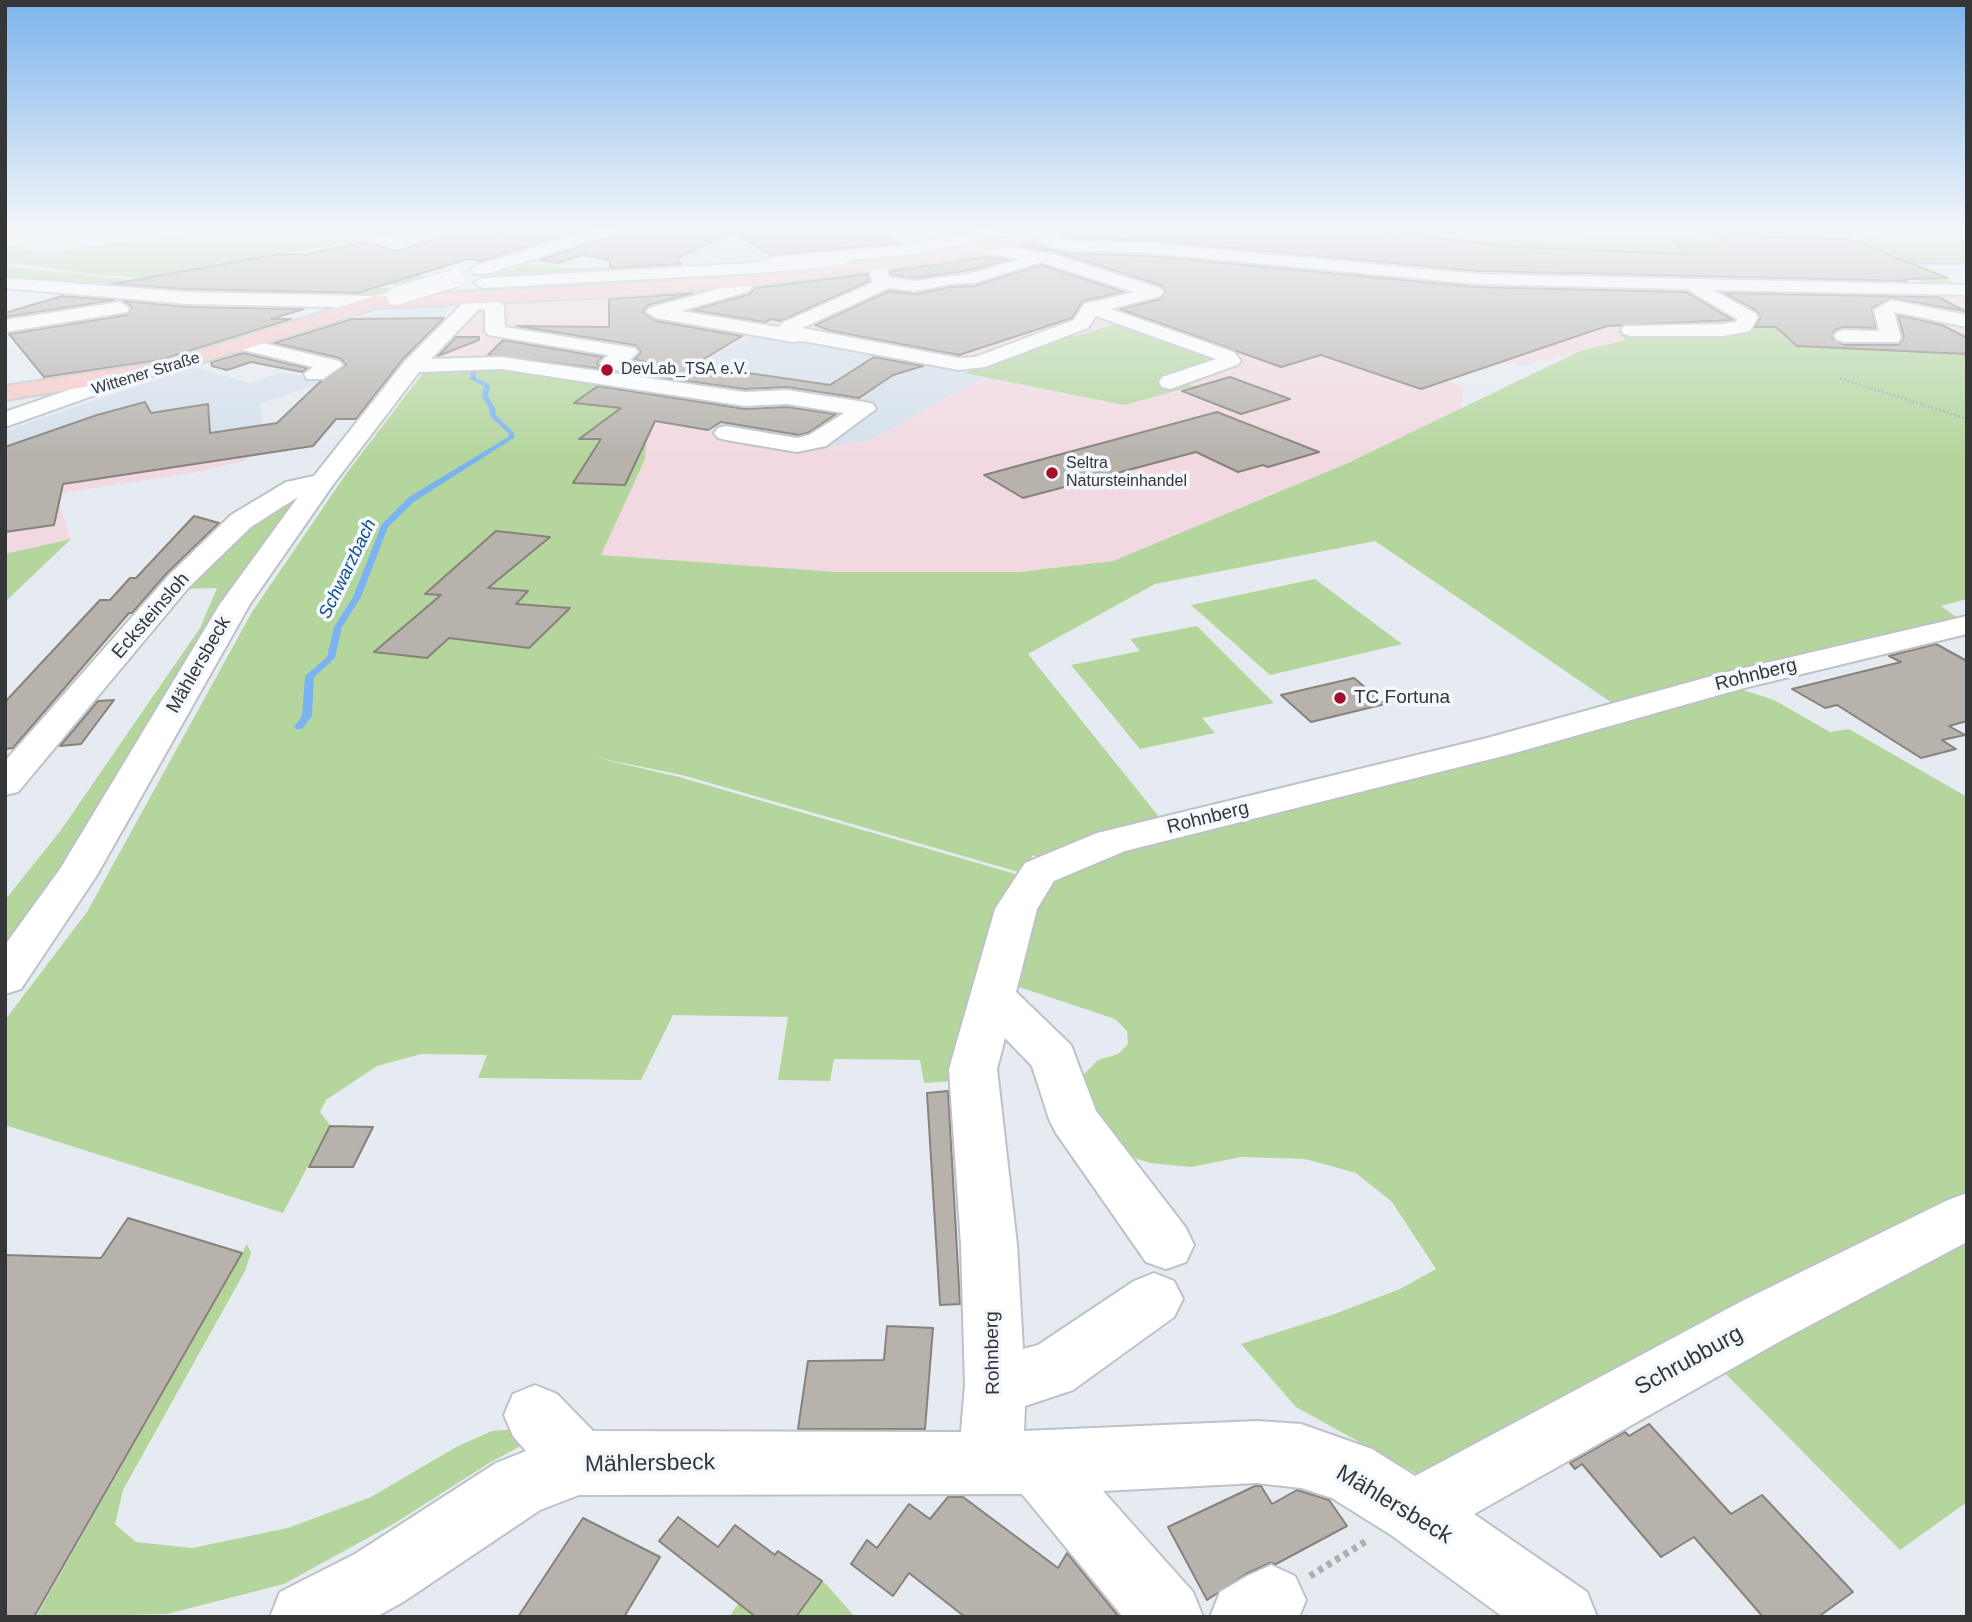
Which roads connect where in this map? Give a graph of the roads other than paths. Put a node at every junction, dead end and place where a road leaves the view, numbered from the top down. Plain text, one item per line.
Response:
1 (138, 306) edge
2 (363, 306) edge
3 (461, 306) edge
4 (493, 306) edge
5 (679, 306) edge
6 (836, 306) edge
7 (1100, 306) edge
8 (1728, 306) edge
9 (1891, 306) joint
10 (1091, 308) junction
11 (1967, 321) edge
12 (5, 326) edge
13 (1631, 330) dead end
14 (802, 335) junction
15 (1843, 336) dead end
16 (242, 344) junction
17 (413, 366) junction
18 (315, 374) dead end
19 (129, 375) junction
20 (1170, 382) dead end
21 (650, 385) junction
22 (5, 393) edge
23 (5, 420) edge
24 (726, 433) dead end
25 (323, 481) junction
26 (1967, 625) edge
27 (5, 785) edge
28 (5, 978) edge
29 (991, 995) junction
30 (1967, 1216) edge
31 (995, 1385) junction
32 (535, 1415) dead end
33 (579, 1463) junction
34 (1014, 1463) junction
35 (1414, 1511) junction
36 (306, 1617) edge
37 (1168, 1617) edge
38 (1562, 1617) edge

1 - 12 street
2 - 16 main road, Wittener Straße
3 - 17 street, Mählersbeck
4 - 21 street
5 - 14 street
6 - 14 street
7 - 10 street
8 - 13 street
9 - 11 street
9 - 15 street
10 - 14 street
10 - 20 street
16 - 18 street
16 - 19 main road, Wittener Straße
17 - 21 street
17 - 25 street, Mählersbeck
19 - 22 main road
19 - 23 street, Wittener Straße
21 - 24 street
25 - 27 street, Ecksteinsloh
25 - 28 street, Mählersbeck
26 - 29 street, Rohnberg
29 - 31 street, Rohnberg
29 - 31 street
30 - 35 street, Schrubburg
31 - 34 street, Rohnberg
32 - 33 street
33 - 34 street, Mählersbeck
33 - 36 street, Mählersbeck
34 - 35 street, Mählersbeck
34 - 37 street
35 - 38 street, Mählersbeck

